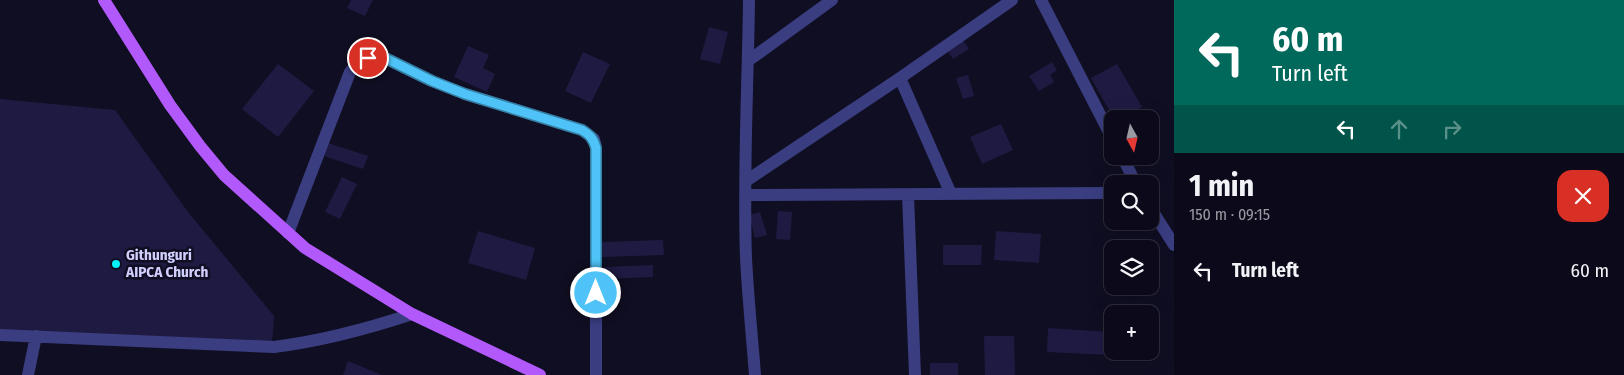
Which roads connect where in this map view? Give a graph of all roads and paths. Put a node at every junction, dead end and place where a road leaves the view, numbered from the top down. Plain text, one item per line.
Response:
1 (104, 0) edge
2 (749, 0) edge
3 (832, 0) edge
4 (1041, 0) edge
5 (1003, 2) edge
6 (748, 61) junction
7 (900, 78) junction
8 (1104, 122) edge
9 (746, 181) junction
10 (1104, 193) edge
11 (951, 194) junction
12 (745, 195) junction
13 (908, 195) junction
14 (1159, 221) edge
15 (288, 233) junction
16 (1174, 245) edge
17 (412, 314) junction
18 (0, 334) edge
19 (36, 336) junction
20 (28, 375) edge
21 (540, 375) edge
22 (596, 375) edge
23 (755, 375) edge
24 (915, 375) edge

1 - 15 main road
2 - 6 street
3 - 6 street
4 - 8 street
5 - 7 street
6 - 9 street
7 - 9 street
7 - 11 street
9 - 12 street
10 - 11 street
11 - 13 street
12 - 13 street
12 - 23 street
13 - 24 street
14 - 16 street
15 - 17 main road
15 - 22 street
17 - 19 street
17 - 21 main road
18 - 19 street
19 - 20 street

